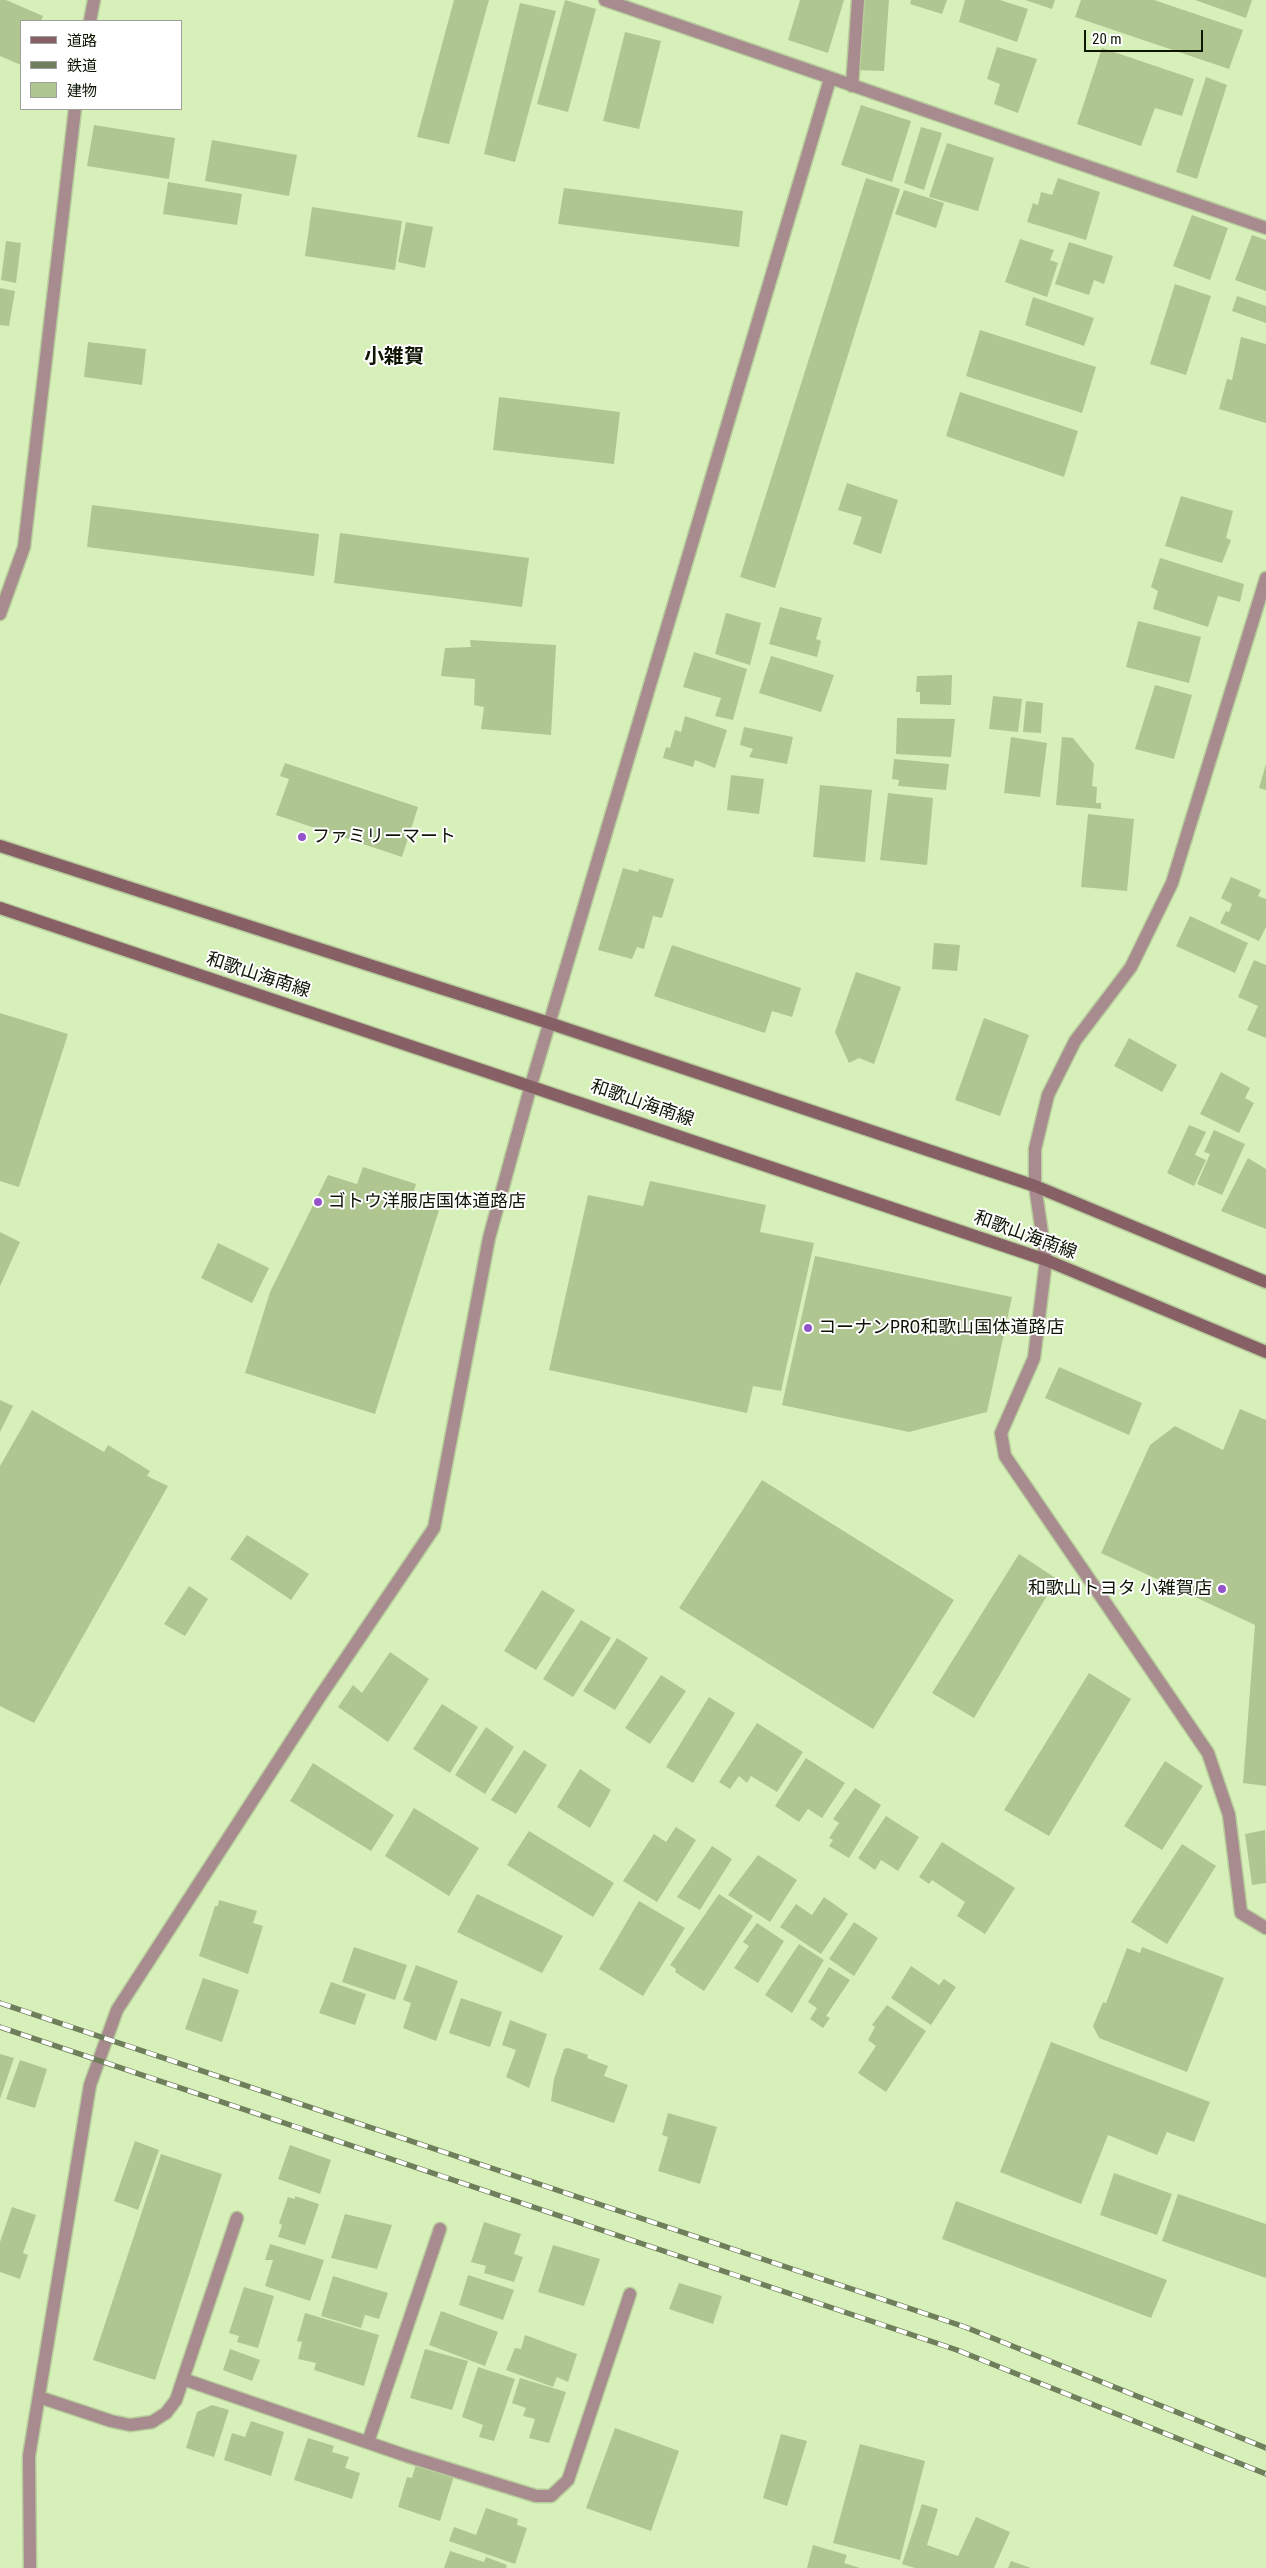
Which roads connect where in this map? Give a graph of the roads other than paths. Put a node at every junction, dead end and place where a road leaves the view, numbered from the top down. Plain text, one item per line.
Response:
1 (94, 0) edge
2 (605, 0) edge
3 (858, 0) edge
4 (90, 20) edge
5 (830, 79) junction
6 (852, 86) junction
7 (75, 110) edge
8 (1266, 228) edge
9 (1266, 578) edge
10 (0, 614) edge
11 (0, 846) edge
12 (0, 908) edge
13 (550, 1023) junction
14 (531, 1085) junction
15 (1035, 1186) junction
16 (1046, 1260) junction
17 (1266, 1282) edge
18 (1266, 1352) edge
19 (1266, 1928) edge
20 (237, 2218) dead end
21 (440, 2229) dead end
22 (630, 2294) dead end
23 (183, 2379) junction
24 (39, 2396) junction
25 (368, 2442) junction
26 (30, 2568) edge

1 - 4 street
2 - 5 street
3 - 6 street
5 - 6 street
5 - 13 street
6 - 8 street
7 - 10 street
9 - 15 street
11 - 13 main road
12 - 14 main road, 和歌山海南線
13 - 14 street
13 - 15 main road
14 - 16 main road, 和歌山海南線
14 - 24 street
15 - 16 street
15 - 17 main road
16 - 18 main road, 和歌山海南線
16 - 19 street
20 - 23 street
21 - 25 street
22 - 25 street
23 - 24 street
23 - 25 street
24 - 26 street

